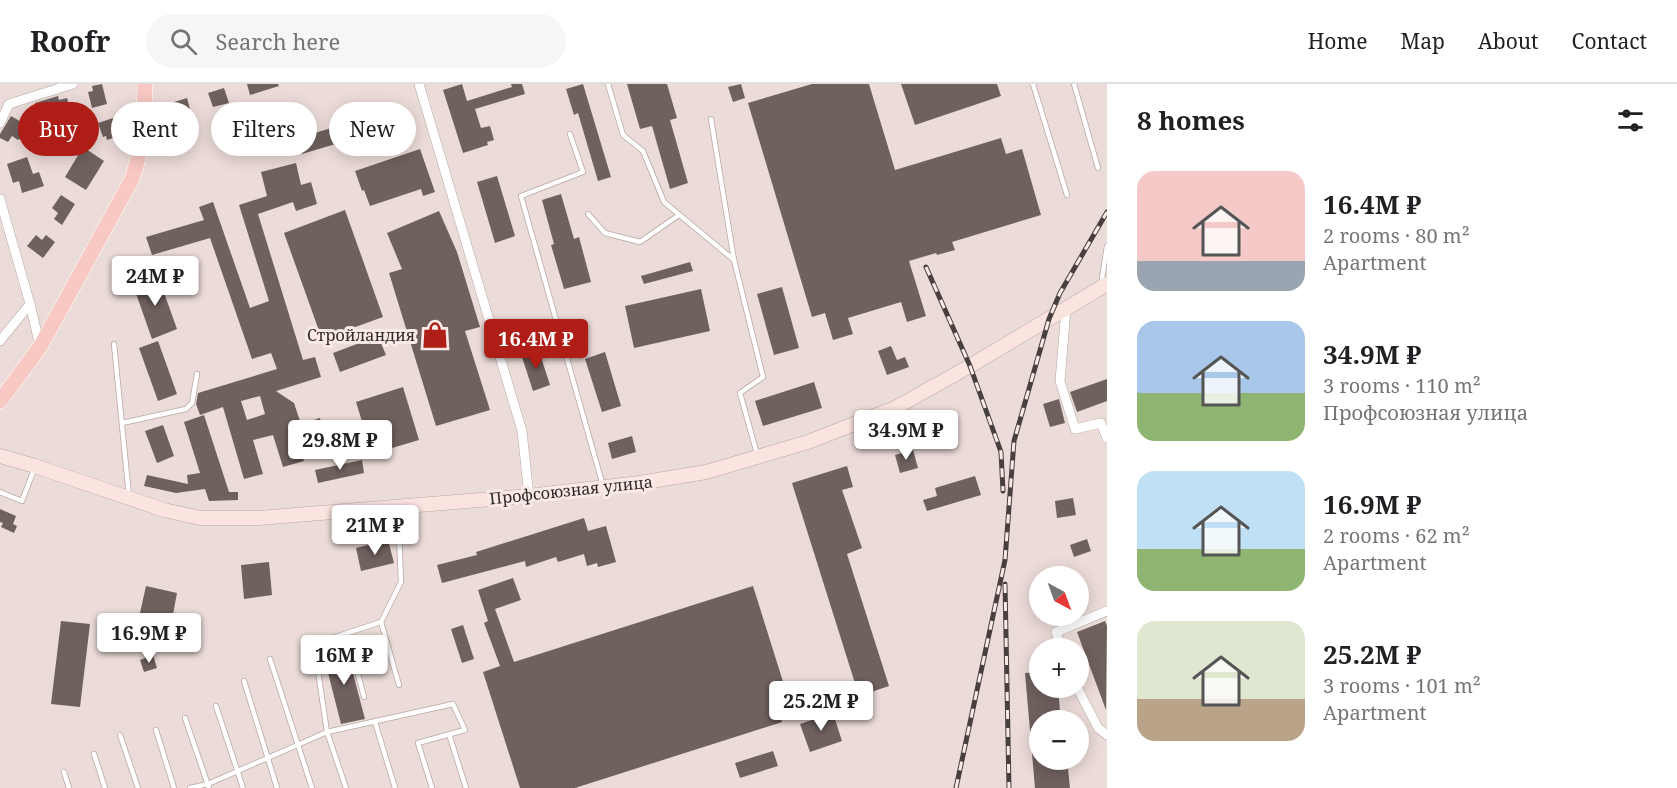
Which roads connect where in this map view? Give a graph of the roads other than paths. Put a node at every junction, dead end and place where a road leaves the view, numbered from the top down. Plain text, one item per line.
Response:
1 (73, 84) edge
2 (145, 84) edge
3 (419, 84) edge
4 (608, 84) edge
5 (1033, 84) edge
6 (1074, 84) edge
7 (0, 99) edge
8 (9, 104) junction
9 (711, 119) dead end
10 (0, 123) edge
11 (570, 134) dead end
12 (1098, 168) dead end
13 (1067, 195) dead end
14 (0, 199) edge
15 (588, 214) dead end
16 (679, 215) junction
17 (1107, 246) edge
18 (734, 260) junction
19 (1104, 286) edge
20 (30, 304) junction
21 (1066, 309) junction
22 (0, 341) edge
23 (114, 344) dead end
24 (40, 347) junction
25 (197, 374) dead end
26 (0, 401) edge
27 (122, 423) junction
28 (1107, 438) edge
29 (0, 456) edge
30 (757, 457) junction
31 (35, 466) junction
32 (604, 489) junction
33 (0, 492) edge
34 (529, 496) junction
35 (129, 499) junction
36 (398, 506) junction
37 (1107, 611) edge
38 (381, 622) junction
39 (347, 633) junction
40 (1058, 638) edge
41 (270, 659) dead end
42 (244, 681) dead end
43 (399, 686) dead end
44 (364, 697) dead end
45 (1083, 698) edge
46 (216, 706) dead end
47 (185, 718) dead end
48 (375, 722) junction
49 (156, 730) dead end
50 (327, 732) junction
51 (449, 734) junction
52 (120, 735) dead end
53 (1107, 735) edge
54 (298, 745) junction
55 (94, 754) dead end
56 (267, 758) junction
57 (64, 772) dead end
58 (238, 772) junction
59 (208, 786) edge
60 (69, 788) edge
61 (105, 788) edge
62 (138, 788) edge
63 (174, 788) edge
64 (190, 788) edge
65 (243, 788) edge
66 (277, 788) edge
67 (312, 788) edge
68 (346, 788) edge
69 (395, 788) edge
70 (432, 788) edge
71 (466, 788) edge

1 - 8 street
2 - 24 main road
3 - 34 street
4 - 16 lane
5 - 13 lane
6 - 12 lane
7 - 8 street
8 - 10 street
9 - 18 lane
11 - 32 lane
14 - 20 street
15 - 16 lane
16 - 18 lane
17 - 19 lane
18 - 30 lane
19 - 21 main road, Профсоюзная улица
20 - 22 street
20 - 24 street
21 - 28 street
21 - 30 main road, Профсоюзная улица
23 - 27 lane
24 - 26 main road
25 - 27 lane
27 - 35 lane
29 - 31 main road, Профсоюзная улица
30 - 32 main road, Профсоюзная улица
31 - 33 lane
31 - 35 main road, Профсоюзная улица
32 - 34 main road, Профсоюзная улица
34 - 36 main road, Профсоюзная улица
35 - 36 main road, Профсоюзная улица
36 - 38 lane
37 - 40 street
38 - 39 lane
38 - 43 lane
39 - 44 lane
39 - 50 lane
41 - 54 lane
42 - 56 lane
45 - 53 street
46 - 58 lane
47 - 59 lane
48 - 50 lane
48 - 51 lane
48 - 69 lane
49 - 63 lane
50 - 54 lane
50 - 68 lane
51 - 70 lane
51 - 71 lane
52 - 62 lane
54 - 56 lane
54 - 67 lane
55 - 61 lane
56 - 58 lane
56 - 66 lane
57 - 60 lane
58 - 59 lane
58 - 65 lane
59 - 64 lane

